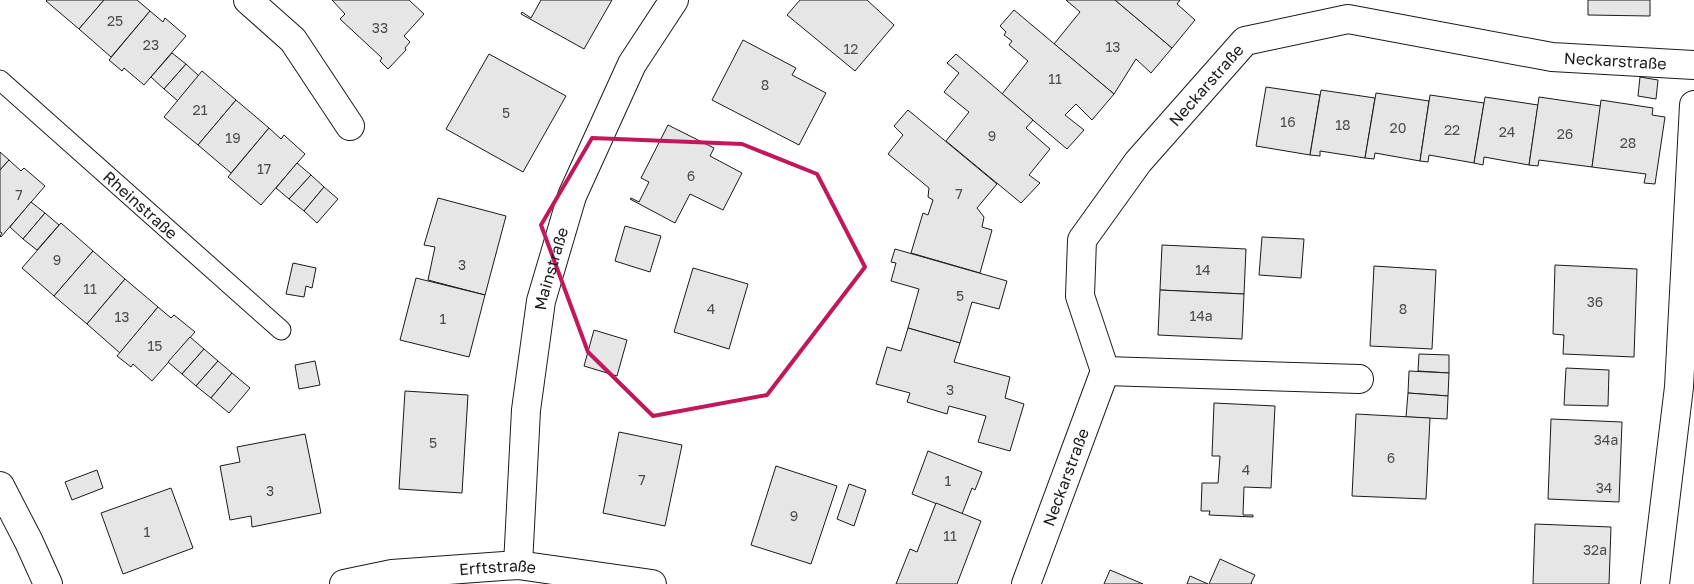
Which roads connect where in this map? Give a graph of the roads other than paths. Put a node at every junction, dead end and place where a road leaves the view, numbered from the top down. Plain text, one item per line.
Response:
1 (248, 0) edge
2 (674, 0) edge
3 (1694, 65) edge
4 (0, 80) edge
5 (1694, 106) edge
6 (350, 126) dead end
7 (281, 330) dead end
8 (1105, 371) junction
9 (1359, 379) dead end
10 (1687, 388) edge
11 (0, 486) edge
12 (518, 564) junction
13 (48, 584) edge
14 (344, 584) edge
15 (652, 584) edge
16 (1026, 584) edge
17 (1655, 584) edge

1 - 6 street
2 - 12 street, Mainstraße
3 - 8 street, Neckarstraße
4 - 7 lane, Rheinstraße
5 - 10 street
8 - 9 street
8 - 16 street, Neckarstraße
10 - 17 street
11 - 13 street
12 - 14 street, Erftstraße
12 - 15 street, Erftstraße

